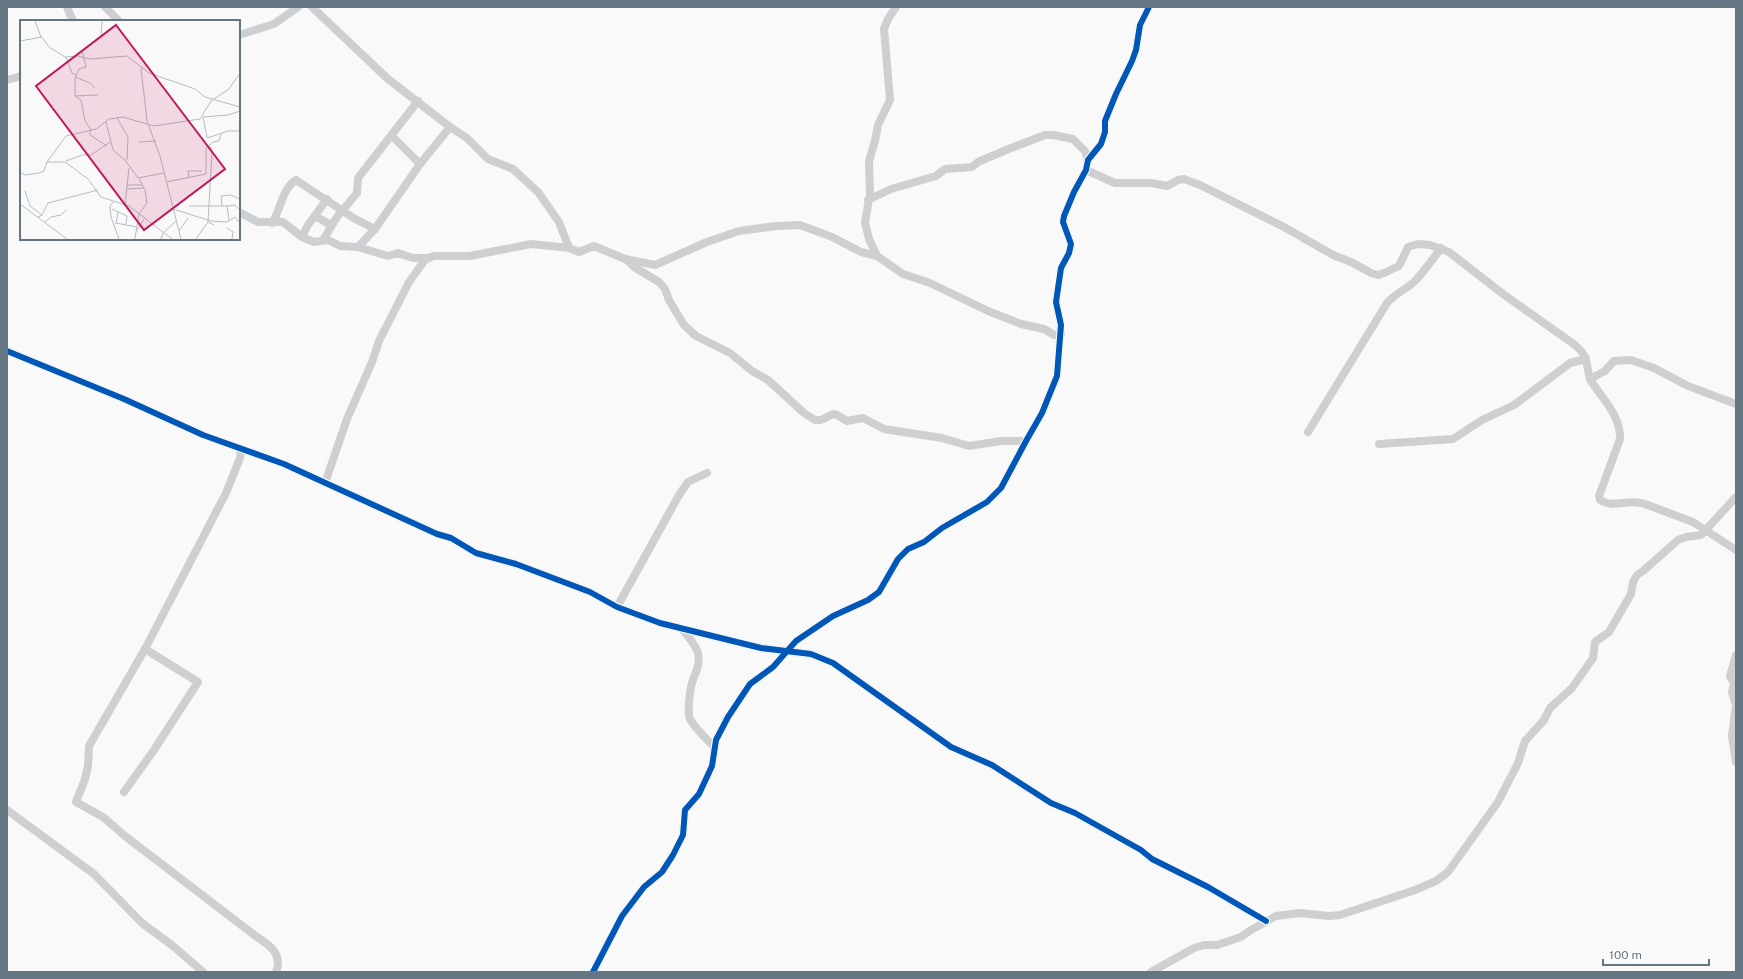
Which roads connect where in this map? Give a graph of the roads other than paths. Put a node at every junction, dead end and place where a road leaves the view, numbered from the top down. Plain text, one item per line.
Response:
1 (67, 7) edge
2 (105, 7) edge
3 (298, 7) edge
4 (312, 7) edge
5 (896, 7) edge
6 (1149, 7) edge
7 (73, 20) edge
8 (118, 20) edge
9 (240, 35) edge
10 (20, 76) edge
11 (7, 80) edge
12 (418, 102) junction
13 (450, 127) junction
14 (392, 136) junction
15 (1088, 160) junction
16 (420, 164) junction
17 (1086, 170) junction
18 (327, 199) junction
19 (868, 200) junction
20 (342, 210) junction
21 (240, 213) edge
22 (315, 216) junction
23 (272, 223) junction
24 (331, 225) junction
25 (375, 229) junction
26 (302, 237) junction
27 (324, 240) junction
28 (358, 247) junction
29 (570, 248) junction
30 (1441, 248) junction
31 (877, 256) junction
32 (429, 258) junction
33 (625, 259) junction
34 (1061, 334) junction
35 (7, 351) edge
36 (1586, 359) junction
37 (1590, 379) junction
38 (1736, 404) edge
39 (1308, 432) dead end
40 (1026, 441) junction
41 (1379, 444) dead end
42 (241, 449) junction
43 (707, 473) dead end
44 (325, 483) junction
45 (1736, 497) edge
46 (1706, 530) junction
47 (1736, 550) edge
48 (617, 607) junction
49 (683, 630) junction
50 (145, 649) junction
51 (785, 651) junction
52 (1736, 655) edge
53 (714, 747) junction
54 (1736, 762) edge
55 (124, 792) dead end
56 (7, 810) edge
57 (1266, 921) junction
58 (203, 972) edge
59 (276, 972) edge
60 (593, 972) edge
61 (1151, 972) edge

1 - 7 street
2 - 8 street
3 - 9 street
4 - 12 street
5 - 19 street
6 - 15 street
10 - 11 street
12 - 13 street
12 - 14 street
13 - 16 street
13 - 29 street
14 - 16 street
14 - 20 street
15 - 17 street
15 - 19 street
16 - 25 street
17 - 30 street
17 - 34 street
18 - 20 street
18 - 22 street
18 - 23 street
19 - 31 street
20 - 24 street
20 - 25 street
21 - 23 street
22 - 24 street
22 - 26 street
23 - 26 street
24 - 27 street
25 - 28 street
26 - 27 street
27 - 28 street
28 - 32 street
29 - 32 street
29 - 33 street
30 - 36 street
30 - 39 street
31 - 33 street
31 - 34 street
32 - 44 street
33 - 40 street
34 - 40 street
35 - 42 street
36 - 37 street
36 - 41 street
37 - 38 street
37 - 46 street
40 - 51 street
42 - 44 street
42 - 50 street
43 - 48 street
44 - 48 street
45 - 46 street
46 - 47 street
46 - 57 street
48 - 49 street
49 - 51 street
49 - 53 street
50 - 55 street
50 - 59 street
51 - 53 street
51 - 57 street
52 - 54 street
53 - 60 street
56 - 58 street
57 - 61 street

